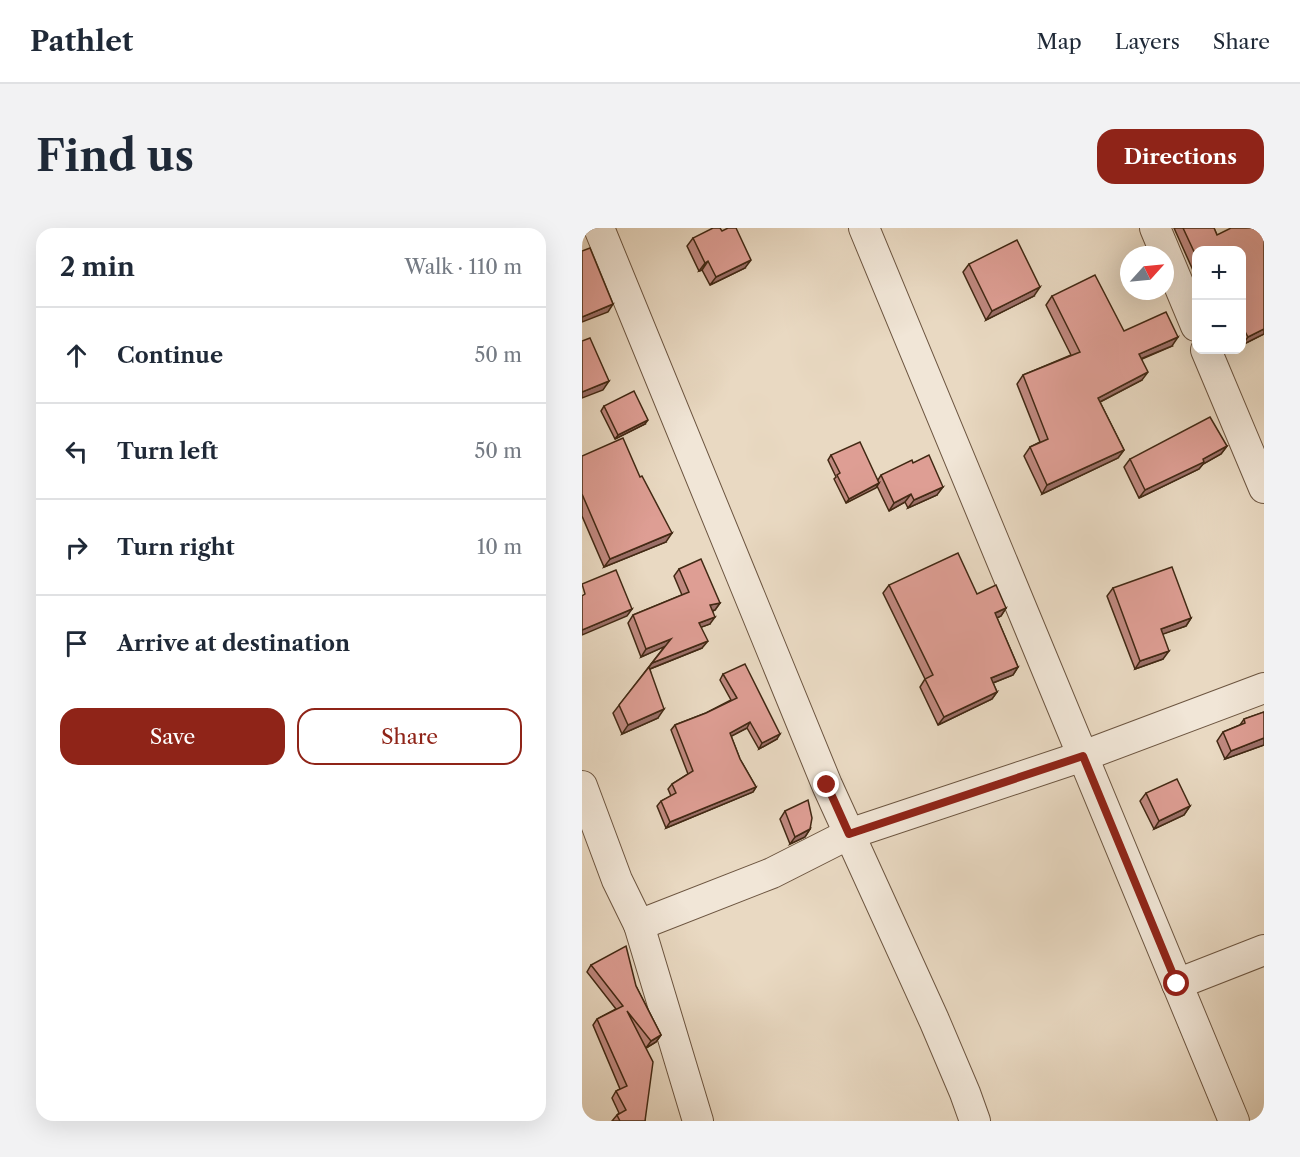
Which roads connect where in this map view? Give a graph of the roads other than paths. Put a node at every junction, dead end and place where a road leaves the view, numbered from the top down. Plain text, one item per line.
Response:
1 (599, 228) edge
2 (864, 228) edge
3 (1155, 228) edge
4 (1192, 314) edge
5 (1208, 354) edge
6 (1264, 488) edge
7 (1264, 688) edge
8 (1083, 756) junction
9 (582, 786) edge
10 (849, 834) junction
11 (639, 925) junction
12 (1264, 950) edge
13 (1177, 984) junction
14 (698, 1121) edge
15 (975, 1121) edge
16 (1234, 1121) edge

1 - 10 street
2 - 8 street
3 - 4 street
5 - 6 street
7 - 8 street
8 - 10 street
8 - 13 street
9 - 11 street
10 - 11 street
10 - 15 street
11 - 14 street
12 - 13 street
13 - 16 street

